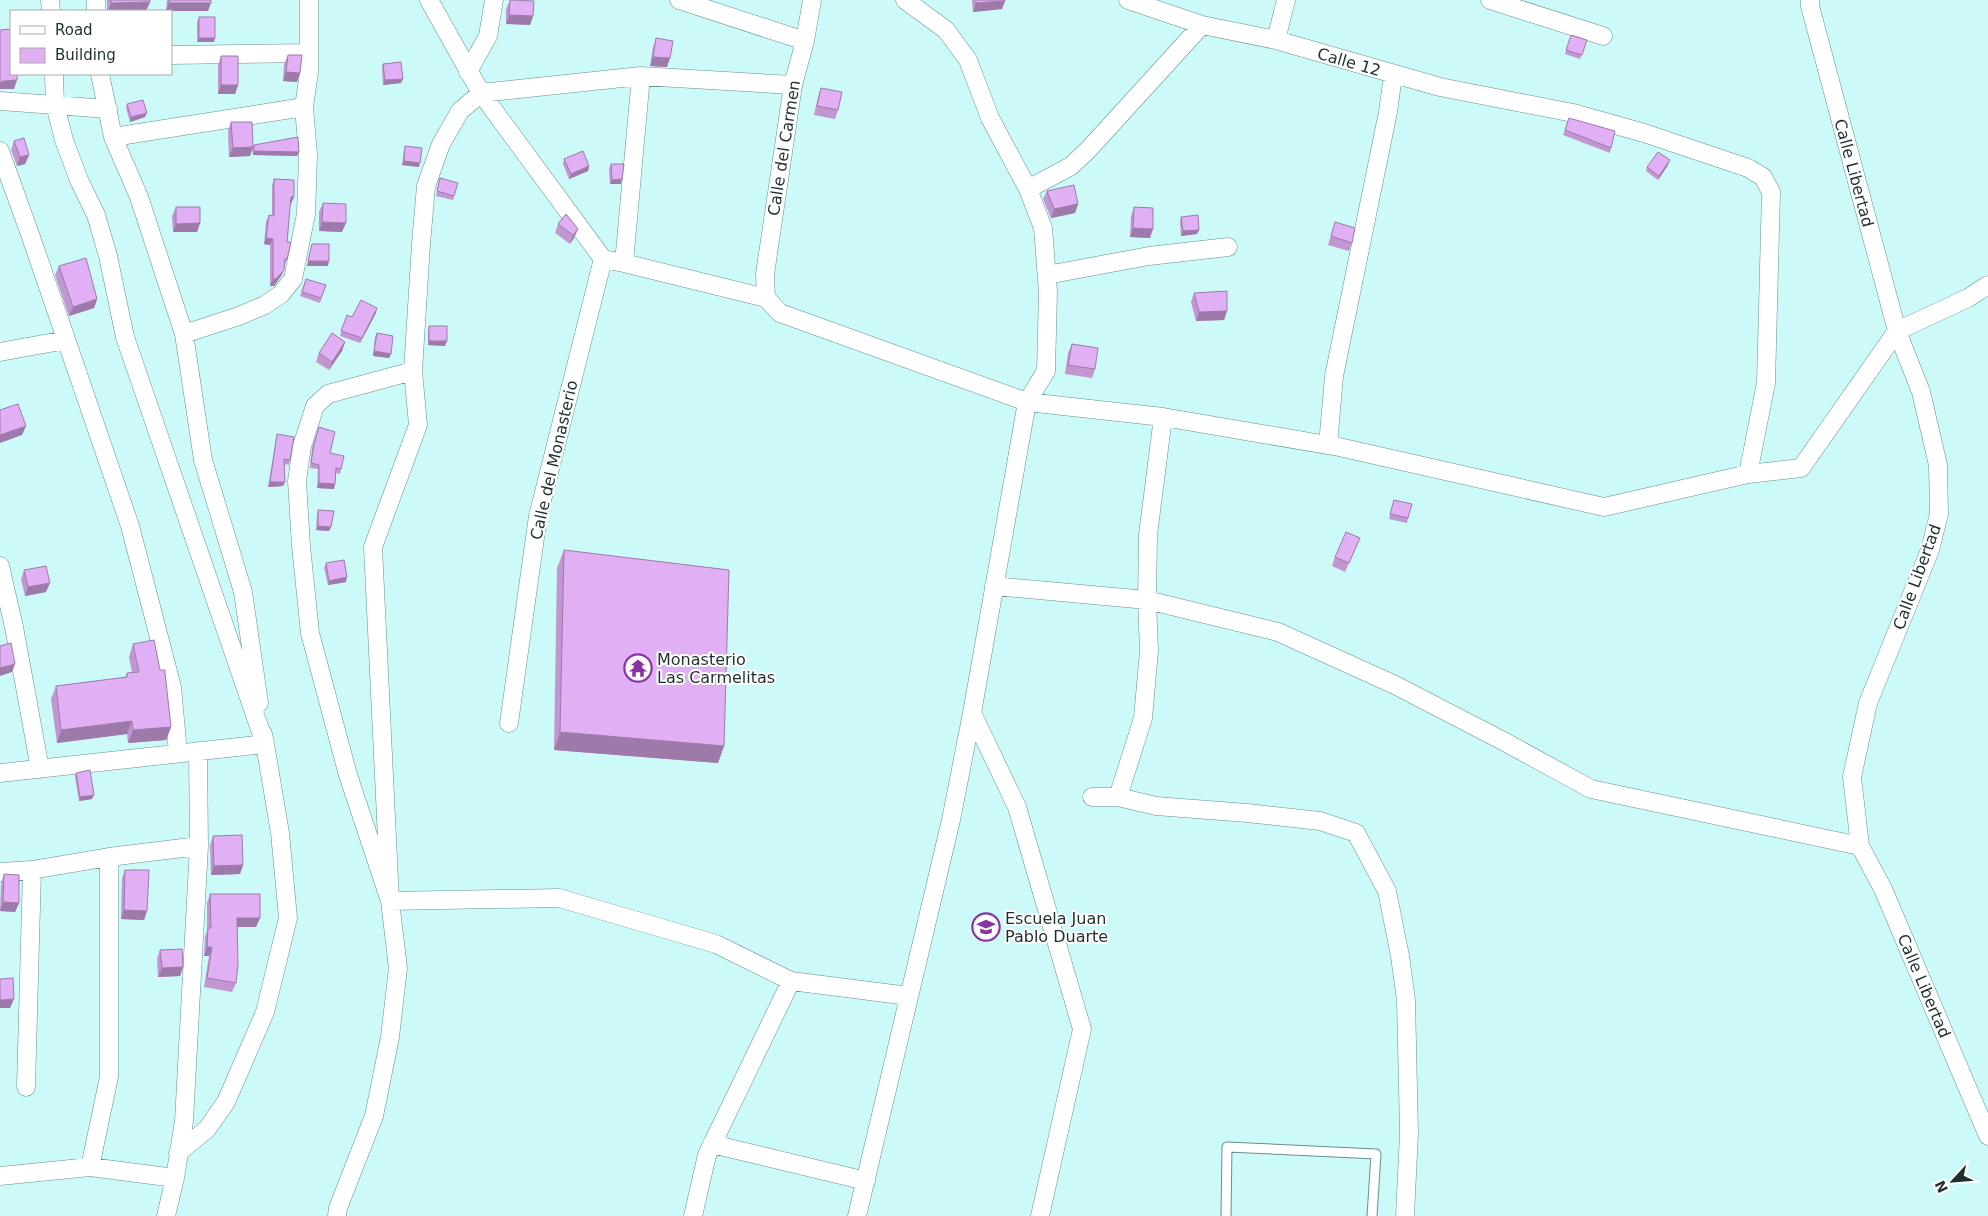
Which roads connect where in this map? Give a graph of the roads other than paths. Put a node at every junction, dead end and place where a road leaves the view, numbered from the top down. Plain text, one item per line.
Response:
1 (308, 0) edge
2 (429, 0) edge
3 (494, 0) edge
4 (678, 0) edge
5 (812, 0) edge
6 (905, 0) edge
7 (1286, 0) edge
8 (1490, 0) edge
9 (1810, 0) edge
10 (1133, 1) edge
11 (1202, 26) junction
12 (1603, 36) dead end
13 (1276, 40) junction
14 (805, 41) junction
15 (309, 53) junction
16 (172, 55) edge
17 (468, 72) junction
18 (54, 75) edge
19 (100, 75) edge
20 (1393, 75) junction
21 (641, 76) junction
22 (793, 85) junction
23 (481, 93) junction
24 (0, 101) edge
25 (55, 105) junction
26 (304, 108) junction
27 (108, 109) junction
28 (113, 137) junction
29 (0, 151) edge
30 (1028, 189) junction
31 (1228, 247) dead end
32 (603, 259) junction
33 (624, 263) junction
34 (1047, 275) junction
35 (1988, 285) edge
36 (766, 298) junction
37 (1898, 331) junction
38 (184, 334) junction
39 (66, 340) junction
40 (0, 352) edge
41 (413, 371) junction
42 (1026, 402) junction
43 (1163, 417) junction
44 (1328, 445) junction
45 (1748, 474) junction
46 (0, 566) edge
47 (994, 586) junction
48 (1147, 600) junction
49 (972, 713) junction
50 (509, 723) dead end
51 (264, 744) junction
52 (198, 751) junction
53 (178, 753) junction
54 (40, 769) junction
55 (0, 773) edge
56 (1092, 797) dead end
57 (1118, 797) junction
58 (199, 846) junction
59 (1860, 846) junction
60 (109, 857) junction
61 (32, 870) junction
62 (0, 872) edge
63 (390, 901) junction
64 (791, 981) junction
65 (909, 996) junction
66 (26, 1087) dead end
67 (1988, 1136) edge
68 (712, 1144) junction
69 (178, 1153) junction
70 (90, 1167) junction
71 (0, 1176) edge
72 (175, 1178) junction
73 (866, 1181) junction
74 (166, 1216) edge
75 (337, 1216) edge
76 (693, 1216) edge
77 (858, 1216) edge
78 (1040, 1216) edge
79 (1226, 1216) edge
80 (1372, 1216) edge
81 (1405, 1216) edge

1 - 15 street
2 - 17 street
3 - 17 street
4 - 14 street
5 - 14 street, Calle del Carmen
6 - 30 street
7 - 13 street
8 - 12 street
9 - 37 street, Calle Libertad
10 - 11 street, Calle 12
11 - 13 street, Calle 12
11 - 30 street
13 - 20 street, Calle 12
14 - 22 street, Calle del Carmen
15 - 16 street
15 - 26 street
17 - 23 street
18 - 25 street
19 - 27 street
20 - 44 street
20 - 45 street, Calle 12
21 - 22 street
21 - 23 street
21 - 33 street
22 - 36 street, Calle del Carmen
23 - 32 street
23 - 41 street
24 - 25 street
25 - 27 street
25 - 51 street
26 - 28 street
26 - 38 street
27 - 28 street
28 - 38 street
29 - 39 street
30 - 34 street
31 - 34 street
32 - 33 street
32 - 50 street, Calle del Monasterio
33 - 36 street
34 - 42 street
35 - 37 street
36 - 42 street
37 - 45 street
37 - 59 street, Calle Libertad
38 - 51 street
39 - 40 street
39 - 53 street
41 - 63 street
41 - 63 street
42 - 43 street
42 - 47 street
43 - 44 street
43 - 48 street
44 - 45 street
46 - 54 street
47 - 48 street
47 - 49 street
48 - 57 street
48 - 59 street
49 - 65 street
49 - 78 street
51 - 52 street
51 - 69 street
52 - 53 street
52 - 58 street
53 - 54 street
54 - 55 street
56 - 57 street
57 - 81 street
58 - 60 street
58 - 69 street
59 - 67 street, Calle Libertad
60 - 61 street
60 - 70 street
61 - 62 street
61 - 66 street
63 - 64 street
63 - 75 street
64 - 65 street
64 - 68 street
65 - 73 street
68 - 73 street
68 - 76 street
69 - 72 street
70 - 71 street
70 - 72 street
72 - 74 street
73 - 77 street
79 - 80 lane

